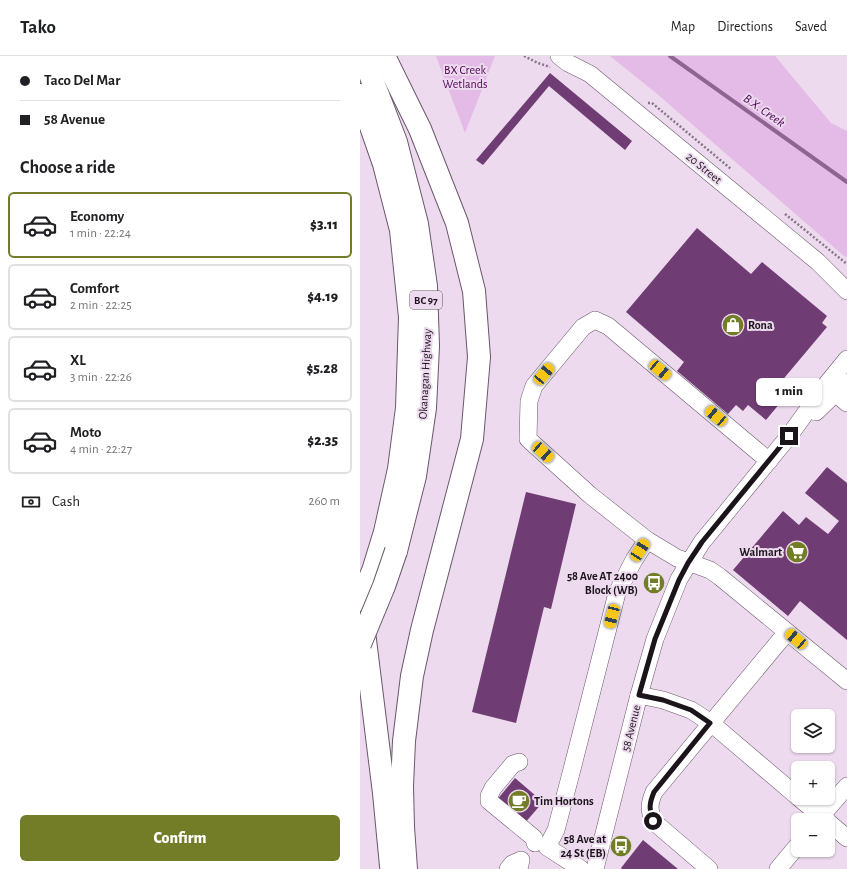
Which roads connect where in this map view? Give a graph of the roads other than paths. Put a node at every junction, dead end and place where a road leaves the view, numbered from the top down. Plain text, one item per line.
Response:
1 (362, 56) edge
2 (384, 56) edge
3 (557, 62) edge
4 (360, 95) edge
5 (818, 262) junction
6 (847, 278) edge
7 (847, 291) edge
8 (847, 359) edge
9 (843, 393) edge
10 (789, 436) junction
11 (769, 461) junction
12 (647, 540) junction
13 (688, 563) junction
14 (360, 600) edge
15 (787, 632) junction
16 (360, 644) edge
17 (847, 681) edge
18 (639, 695) junction
19 (710, 723) junction
20 (519, 762) dead end
21 (847, 786) edge
22 (791, 790) edge
23 (807, 805) edge
24 (816, 813) edge
25 (828, 813) edge
26 (835, 829) edge
27 (847, 838) edge
28 (535, 843) dead end
29 (791, 853) edge
30 (392, 869) edge
31 (406, 869) edge
32 (508, 869) edge
33 (519, 869) edge
34 (581, 869) edge
35 (595, 869) edge
36 (709, 869) edge
37 (778, 869) edge

1 - 16 highway, Okanagan Highway / BC 97, bridge
2 - 31 highway
3 - 5 street, 20 Street
4 - 14 highway, Okanagan Highway / BC 97
5 - 6 street, 20 Street
5 - 7 street, 20 Street
8 - 10 street, 58 Avenue
9 - 10 street, 58 Avenue
10 - 11 street, 58 Avenue
11 - 12 street
11 - 13 street, 58 Avenue
12 - 13 street
12 - 34 street
13 - 15 street
13 - 18 street, 58 Avenue
14 - 30 highway
15 - 17 street
15 - 19 street
18 - 19 street
18 - 35 street, 58 Avenue
19 - 22 street
19 - 36 street
20 - 28 street
21 - 25 street
23 - 24 street
26 - 27 street
29 - 37 street
32 - 33 street

